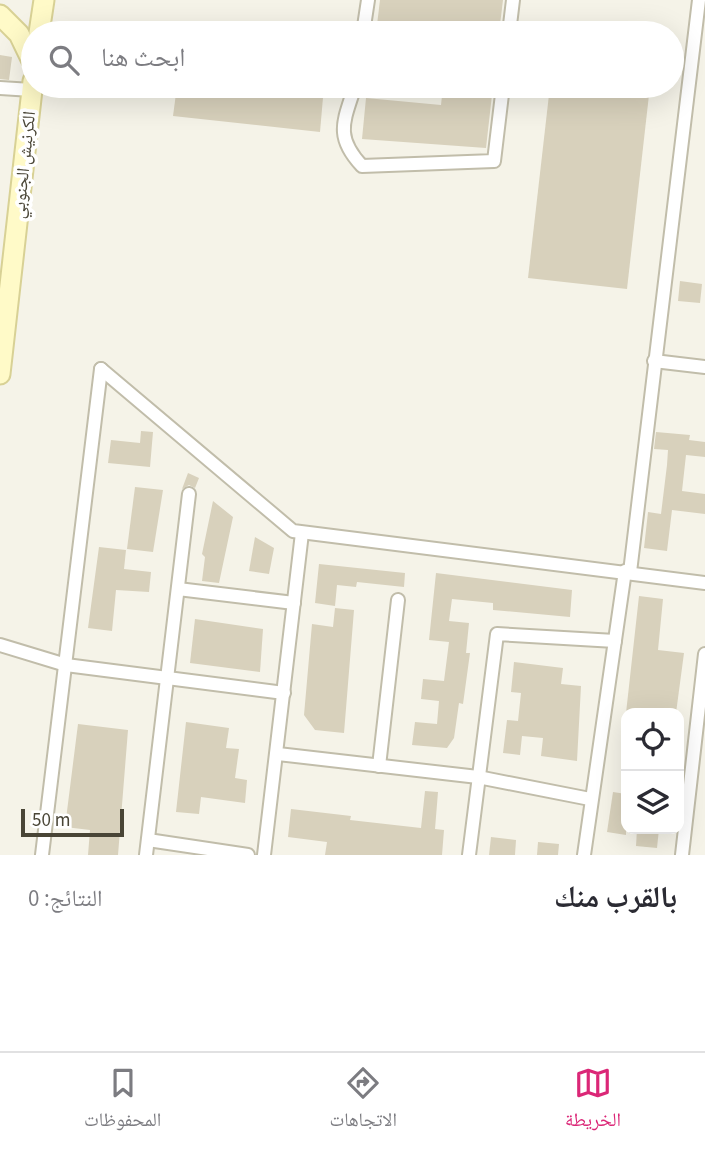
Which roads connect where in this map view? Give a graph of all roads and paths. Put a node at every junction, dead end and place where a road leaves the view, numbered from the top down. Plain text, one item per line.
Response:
1 (44, 0) edge
2 (368, 0) edge
3 (513, 0) edge
4 (699, 0) edge
5 (0, 15) edge
6 (41, 21) edge
7 (365, 21) edge
8 (510, 21) edge
9 (21, 38) edge
10 (21, 87) edge
11 (0, 88) edge
12 (32, 98) edge
13 (351, 98) edge
14 (502, 98) edge
15 (654, 361) junction
16 (705, 367) edge
17 (0, 374) edge
18 (188, 495) dead end
19 (302, 533) junction
20 (628, 571) junction
21 (705, 583) edge
22 (178, 589) junction
23 (398, 600) dead end
24 (294, 603) junction
25 (615, 641) junction
26 (0, 645) edge
27 (705, 654) edge
28 (66, 665) junction
29 (168, 679) junction
30 (284, 693) junction
31 (278, 754) junction
32 (379, 766) junction
33 (478, 777) junction
34 (590, 799) junction
35 (148, 840) junction
36 (42, 855) edge
37 (146, 855) edge
38 (248, 855) edge
39 (264, 855) edge
40 (469, 855) edge
41 (584, 855) edge
42 (682, 855) edge

1 - 6 main road
2 - 7 street
3 - 8 street
4 - 15 street
5 - 9 main road
10 - 11 street
12 - 17 main road, الكرنيش الجنوبي
13 - 14 street
15 - 16 street
15 - 20 street
18 - 22 street
19 - 20 street
19 - 24 street
19 - 28 street
20 - 21 street
20 - 25 street
22 - 24 street
22 - 29 street
23 - 32 street
24 - 30 street
25 - 33 street
25 - 34 street
26 - 28 street
27 - 42 street
28 - 29 street
28 - 36 street
29 - 30 street
29 - 35 street
30 - 31 street
31 - 32 street
31 - 39 street
32 - 33 street
33 - 34 street
33 - 40 street
34 - 41 street
35 - 37 street
35 - 38 street

